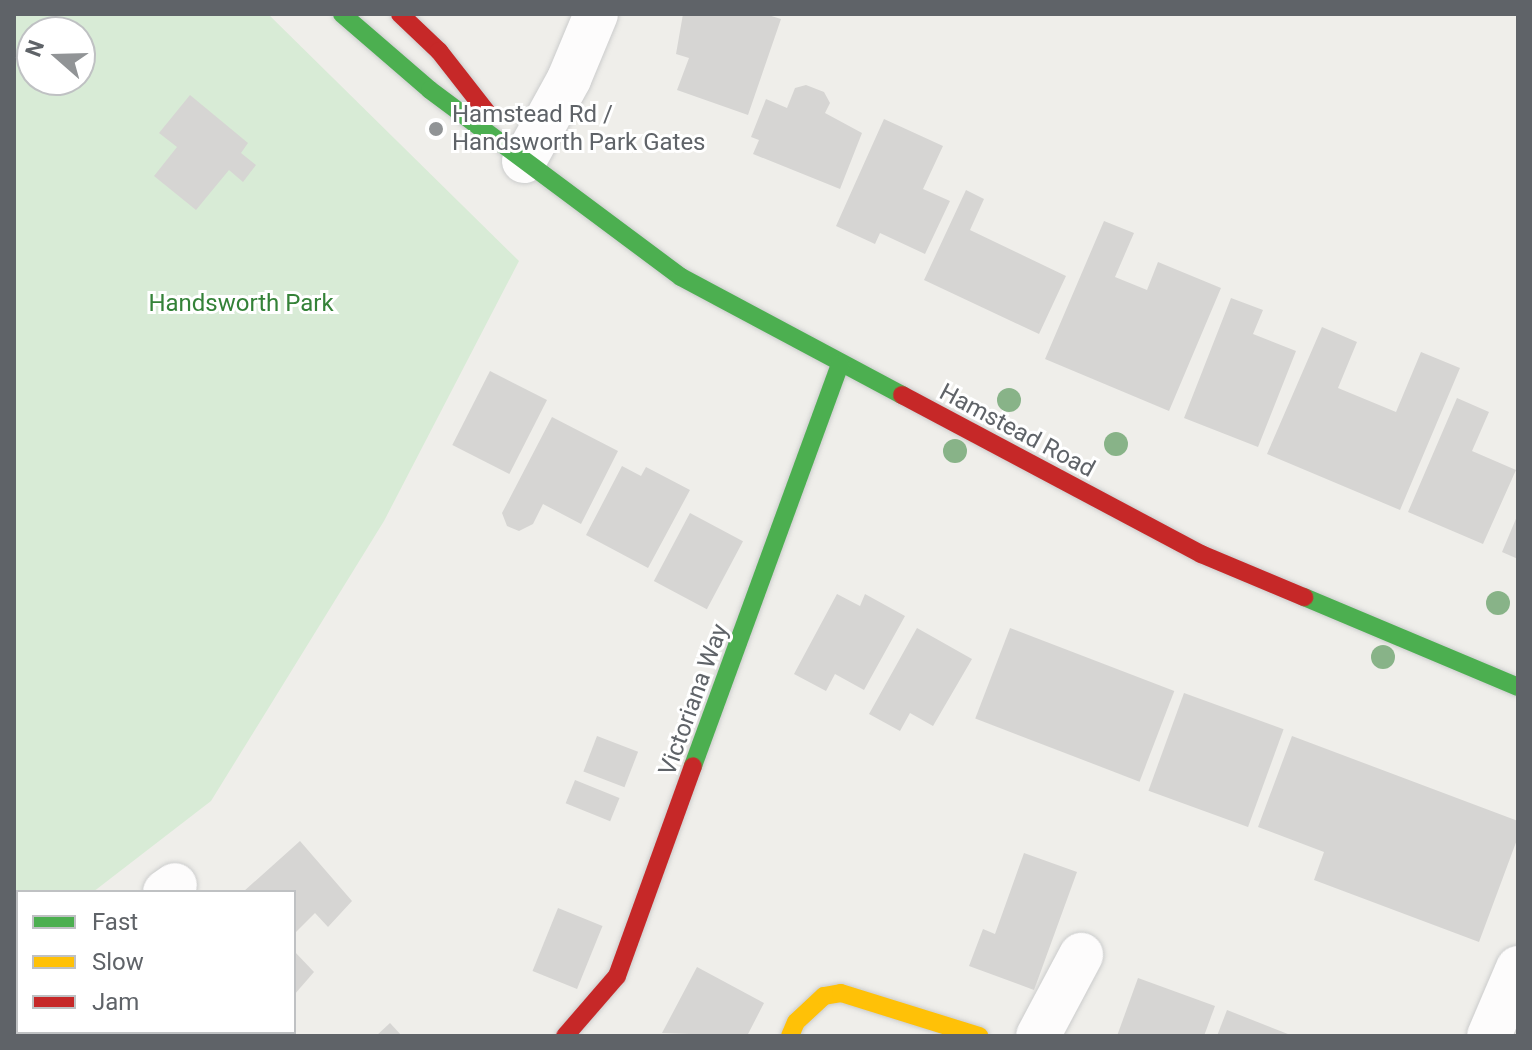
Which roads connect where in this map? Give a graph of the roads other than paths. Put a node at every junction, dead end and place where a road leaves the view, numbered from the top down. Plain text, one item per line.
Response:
1 (342, 14) edge
2 (400, 14) edge
3 (596, 14) edge
4 (524, 161) junction
5 (840, 364) junction
6 (1518, 687) edge
7 (1081, 955) dead end
8 (1518, 968) edge
9 (565, 1036) edge
10 (790, 1036) edge
11 (979, 1036) edge
12 (1038, 1036) edge
13 (1489, 1036) edge

1 - 4 main road, Hamstead Road
2 - 4 main road, Hamstead Road
3 - 4 street
4 - 5 main road, Hamstead Road
5 - 6 main road, Hamstead Road
5 - 9 main road, Victoriana Way
7 - 12 street
8 - 13 street
10 - 11 main road

